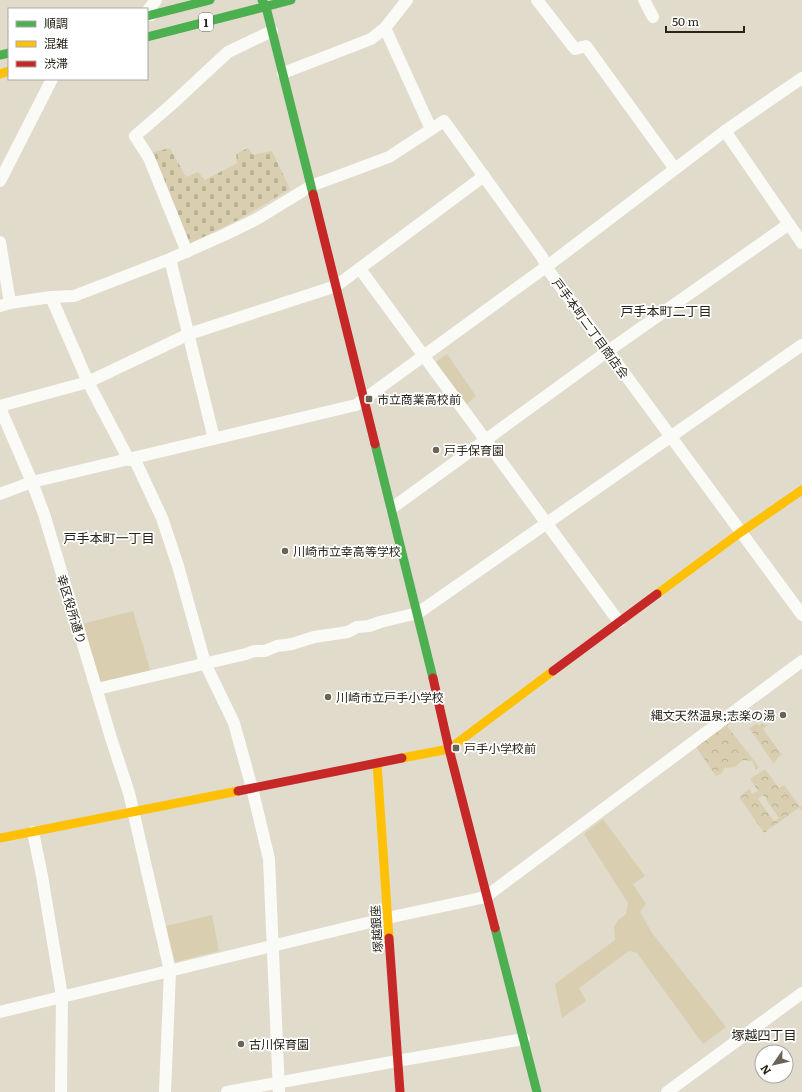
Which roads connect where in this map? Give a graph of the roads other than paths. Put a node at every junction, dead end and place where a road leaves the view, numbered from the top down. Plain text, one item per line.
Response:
1 (156, 0) edge
2 (210, 0) edge
3 (291, 0) edge
4 (408, 0) edge
5 (537, 0) edge
6 (644, 0) edge
7 (264, 3) edge
8 (149, 15) edge
9 (653, 17) dead end
10 (385, 28) junction
11 (272, 31) junction
12 (148, 37) edge
13 (283, 73) junction
14 (802, 78) edge
15 (51, 80) edge
16 (431, 129) junction
17 (725, 131) junction
18 (675, 169) junction
19 (484, 176) junction
20 (0, 181) edge
21 (311, 186) junction
22 (789, 224) junction
23 (0, 242) edge
24 (802, 243) edge
25 (187, 252) junction
26 (170, 259) junction
27 (546, 267) junction
28 (360, 269) junction
29 (336, 286) junction
30 (51, 297) junction
31 (5, 305) edge
32 (189, 334) junction
33 (802, 345) edge
34 (608, 351) junction
35 (424, 356) junction
36 (88, 382) junction
37 (364, 400) junction
38 (0, 407) edge
39 (671, 436) junction
40 (214, 439) junction
41 (486, 440) junction
42 (131, 459) junction
43 (32, 482) junction
44 (802, 490) edge
45 (0, 494) edge
46 (392, 508) junction
47 (546, 522) junction
48 (741, 532) junction
49 (418, 613) junction
50 (802, 615) edge
51 (619, 622) junction
52 (802, 661) edge
53 (205, 663) junction
54 (97, 689) junction
55 (449, 749) junction
56 (377, 763) junction
57 (252, 788) junction
58 (134, 812) junction
59 (33, 832) junction
60 (0, 838) edge
61 (488, 895) junction
62 (387, 918) junction
63 (273, 945) junction
64 (170, 970) junction
65 (802, 993) edge
66 (62, 996) junction
67 (0, 1012) edge
68 (524, 1039) junction
69 (397, 1060) junction
70 (279, 1087) edge
71 (61, 1092) edge
72 (165, 1092) edge
73 (227, 1092) edge
74 (400, 1092) edge
75 (537, 1092) edge
76 (667, 1092) edge

1 - 8 street
2 - 8 main road, 1
3 - 7 main road, 1
4 - 10 street
5 - 18 street
6 - 9 street
7 - 11 main road
7 - 12 main road, 1
10 - 13 street
10 - 16 street
11 - 13 main road
11 - 25 street
13 - 21 main road
14 - 17 street
15 - 20 street
16 - 19 street, 戸手本町二丁目商店会
16 - 21 street
17 - 18 street
17 - 22 street
18 - 27 street
19 - 27 street, 戸手本町二丁目商店会
19 - 28 street
21 - 25 street
21 - 29 main road
22 - 24 street
22 - 34 street
23 - 31 street
25 - 26 street
26 - 30 street
26 - 32 street
27 - 34 street, 戸手本町二丁目商店会
27 - 35 street
28 - 29 street
28 - 35 street
29 - 32 street
29 - 37 main road
30 - 31 street
30 - 36 street
32 - 36 street
32 - 40 street
33 - 39 street
34 - 39 street, 戸手本町二丁目商店会
34 - 41 street
35 - 37 street
35 - 41 street
36 - 38 street
36 - 42 street
37 - 40 street
37 - 46 main road
38 - 43 street, 幸区役所通り
39 - 47 street
39 - 48 street, 戸手本町二丁目商店会
40 - 42 street
41 - 46 street
41 - 47 street
42 - 43 street
42 - 53 street
43 - 45 street
43 - 54 street, 幸区役所通り
44 - 48 main road
46 - 49 main road
47 - 49 street
47 - 51 street
48 - 50 street, 戸手本町二丁目商店会
48 - 51 main road
49 - 53 street
49 - 55 main road
51 - 55 main road
52 - 61 street
53 - 54 street
53 - 57 street
54 - 58 street, 幸区役所通り
55 - 56 main road
55 - 61 main road
56 - 57 main road
56 - 62 main road, 塚越銀座
57 - 58 main road
57 - 63 street
58 - 59 main road
58 - 64 street, 幸区役所通り
59 - 60 main road
59 - 66 street
61 - 62 street
61 - 68 main road
62 - 63 street
62 - 69 main road, 塚越銀座
63 - 64 street
63 - 70 street
64 - 66 street
64 - 72 street, 幸区役所通り
65 - 76 street
66 - 67 street
66 - 71 street
68 - 69 street
68 - 75 main road
69 - 70 street
69 - 74 main road, 塚越銀座
70 - 73 street

